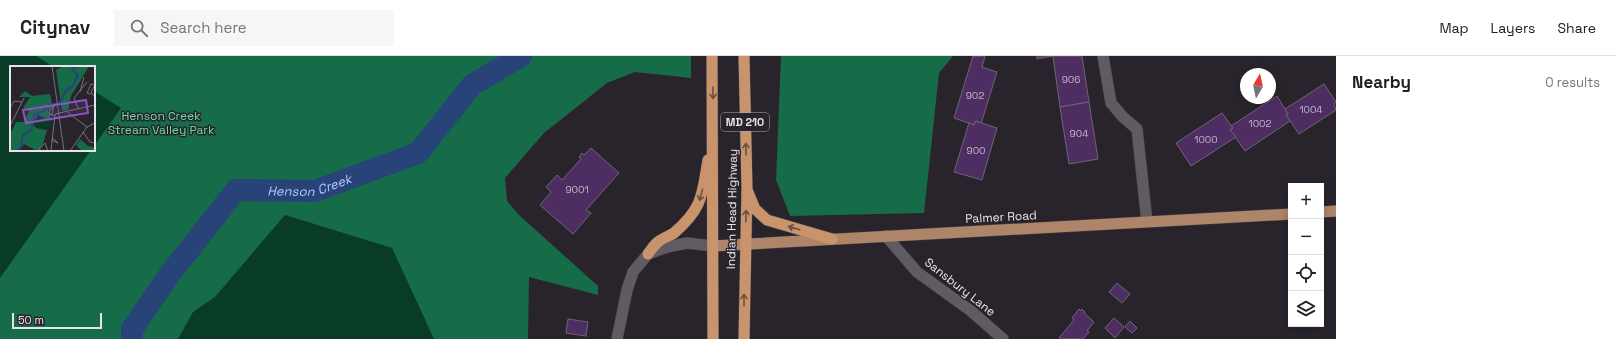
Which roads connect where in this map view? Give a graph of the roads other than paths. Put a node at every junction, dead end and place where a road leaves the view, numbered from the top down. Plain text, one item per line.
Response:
1 (712, 56) edge
2 (744, 56) edge
3 (1103, 56) edge
4 (713, 130) junction
5 (747, 188) junction
6 (1336, 211) edge
7 (1324, 212) edge
8 (1288, 214) edge
9 (1147, 222) junction
10 (886, 236) junction
11 (832, 239) junction
12 (745, 244) junction
13 (713, 246) junction
14 (648, 254) junction
15 (617, 339) edge
16 (713, 339) edge
17 (744, 339) edge
18 (1003, 339) edge

1 -> 4 highway, Indian Head Highway / MD 210
5 -> 2 highway, Indian Head Highway / MD 210
3 - 9 street
4 - 13 highway, Indian Head Highway / MD 210
4 -> 14 highway
11 -> 5 highway
12 -> 5 highway, Indian Head Highway / MD 210
6 - 7 main road
8 - 9 main road, Palmer Road
9 - 10 main road, Palmer Road
10 - 11 main road, Palmer Road
10 - 18 street, Sansbury Lane
11 - 12 main road, Palmer Road
12 - 13 main road, Palmer Road
17 -> 12 highway, Indian Head Highway / MD 210
13 - 14 street
13 - 16 highway, Indian Head Highway / MD 210
14 - 15 street

